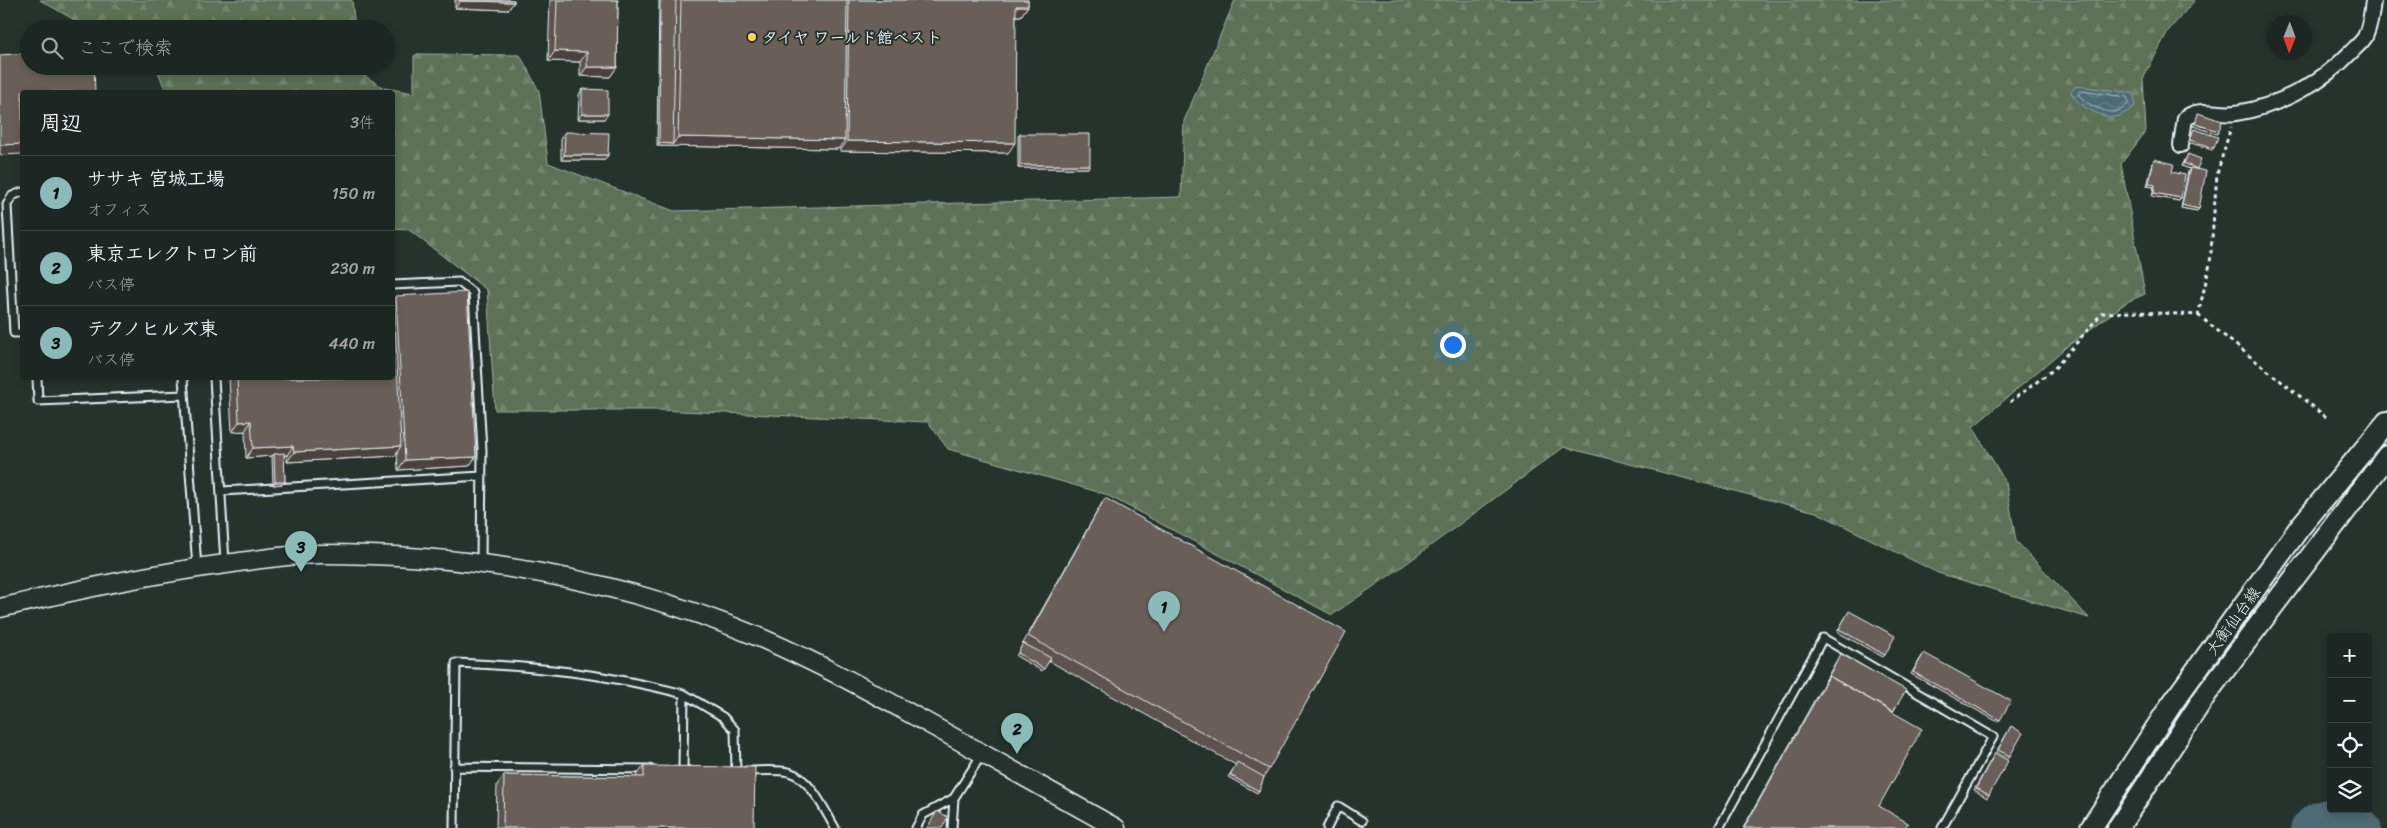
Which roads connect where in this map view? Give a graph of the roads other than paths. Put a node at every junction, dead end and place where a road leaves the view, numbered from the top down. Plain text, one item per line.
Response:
1 (2373, 0) edge
2 (2181, 145) dead end
3 (20, 193) edge
4 (395, 285) edge
5 (20, 333) edge
6 (37, 380) edge
7 (183, 380) edge
8 (214, 380) edge
9 (184, 395) junction
10 (2387, 422) edge
11 (2387, 456) edge
12 (482, 476) junction
13 (221, 491) junction
14 (225, 564) junction
15 (481, 564) junction
16 (197, 568) junction
17 (0, 608) edge
18 (684, 694) junction
19 (982, 754) junction
20 (454, 767) junction
21 (657, 770) edge
22 (674, 770) edge
23 (683, 770) junction
24 (692, 770) edge
25 (727, 771) edge
26 (736, 771) junction
27 (954, 798) junction
28 (1362, 820) dead end
29 (454, 828) edge
30 (835, 828) edge
31 (916, 828) edge
32 (952, 828) edge
33 (1116, 828) edge
34 (1327, 828) edge
35 (1719, 828) edge
36 (1942, 828) edge
37 (2090, 828) edge
38 (2118, 828) edge

1 - 2 street
3 - 5 lane
4 - 12 lane
6 - 9 lane
7 - 9 lane
8 - 13 lane
9 - 16 lane
10 - 37 main road, 大衡仙台線
11 - 38 main road, 大衡仙台線
12 - 13 lane
12 - 15 lane
13 - 14 lane
14 - 15 street
14 - 16 street
15 - 19 street
16 - 17 street
18 - 20 lane
18 - 23 lane
18 - 26 lane
19 - 27 lane
19 - 33 street
20 - 21 lane
20 - 29 lane
22 - 23 lane
23 - 24 lane
25 - 26 lane
26 - 30 lane
27 - 31 lane
27 - 32 lane
28 - 34 lane
35 - 36 lane

